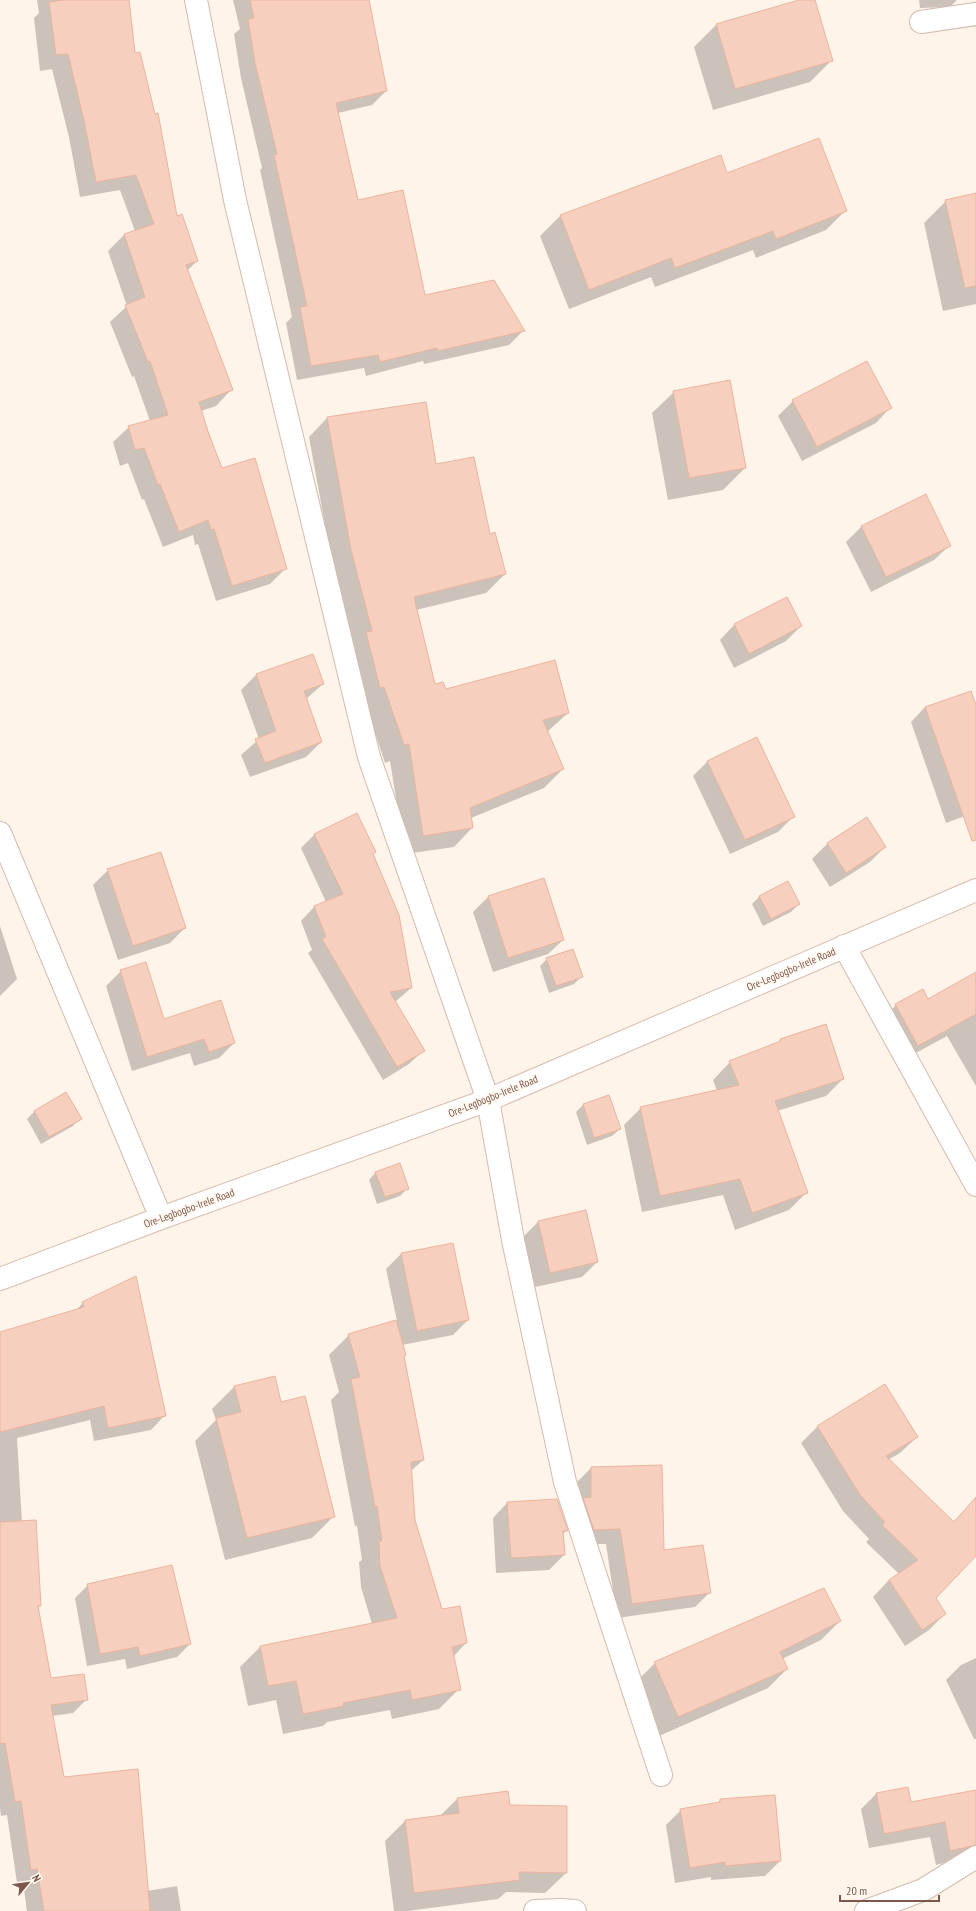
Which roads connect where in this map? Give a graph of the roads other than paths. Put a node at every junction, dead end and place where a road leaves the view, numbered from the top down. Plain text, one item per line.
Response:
1 (196, 0) edge
2 (976, 14) edge
3 (921, 22) dead end
4 (0, 833) edge
5 (976, 890) edge
6 (844, 946) junction
7 (488, 1100) junction
8 (976, 1186) edge
9 (161, 1218) junction
10 (0, 1279) edge
11 (661, 1775) dead end
12 (976, 1857) edge
13 (535, 1911) edge
14 (575, 1911) edge
15 (866, 1911) edge

1 - 7 street
2 - 3 street
4 - 9 street
5 - 6 street, Ore-Legbogbo-Irele Road
6 - 7 street, Ore-Legbogbo-Irele Road
6 - 8 street
7 - 9 street, Ore-Legbogbo-Irele Road
7 - 11 street
9 - 10 street, Ore-Legbogbo-Irele Road
12 - 15 street
13 - 14 street

